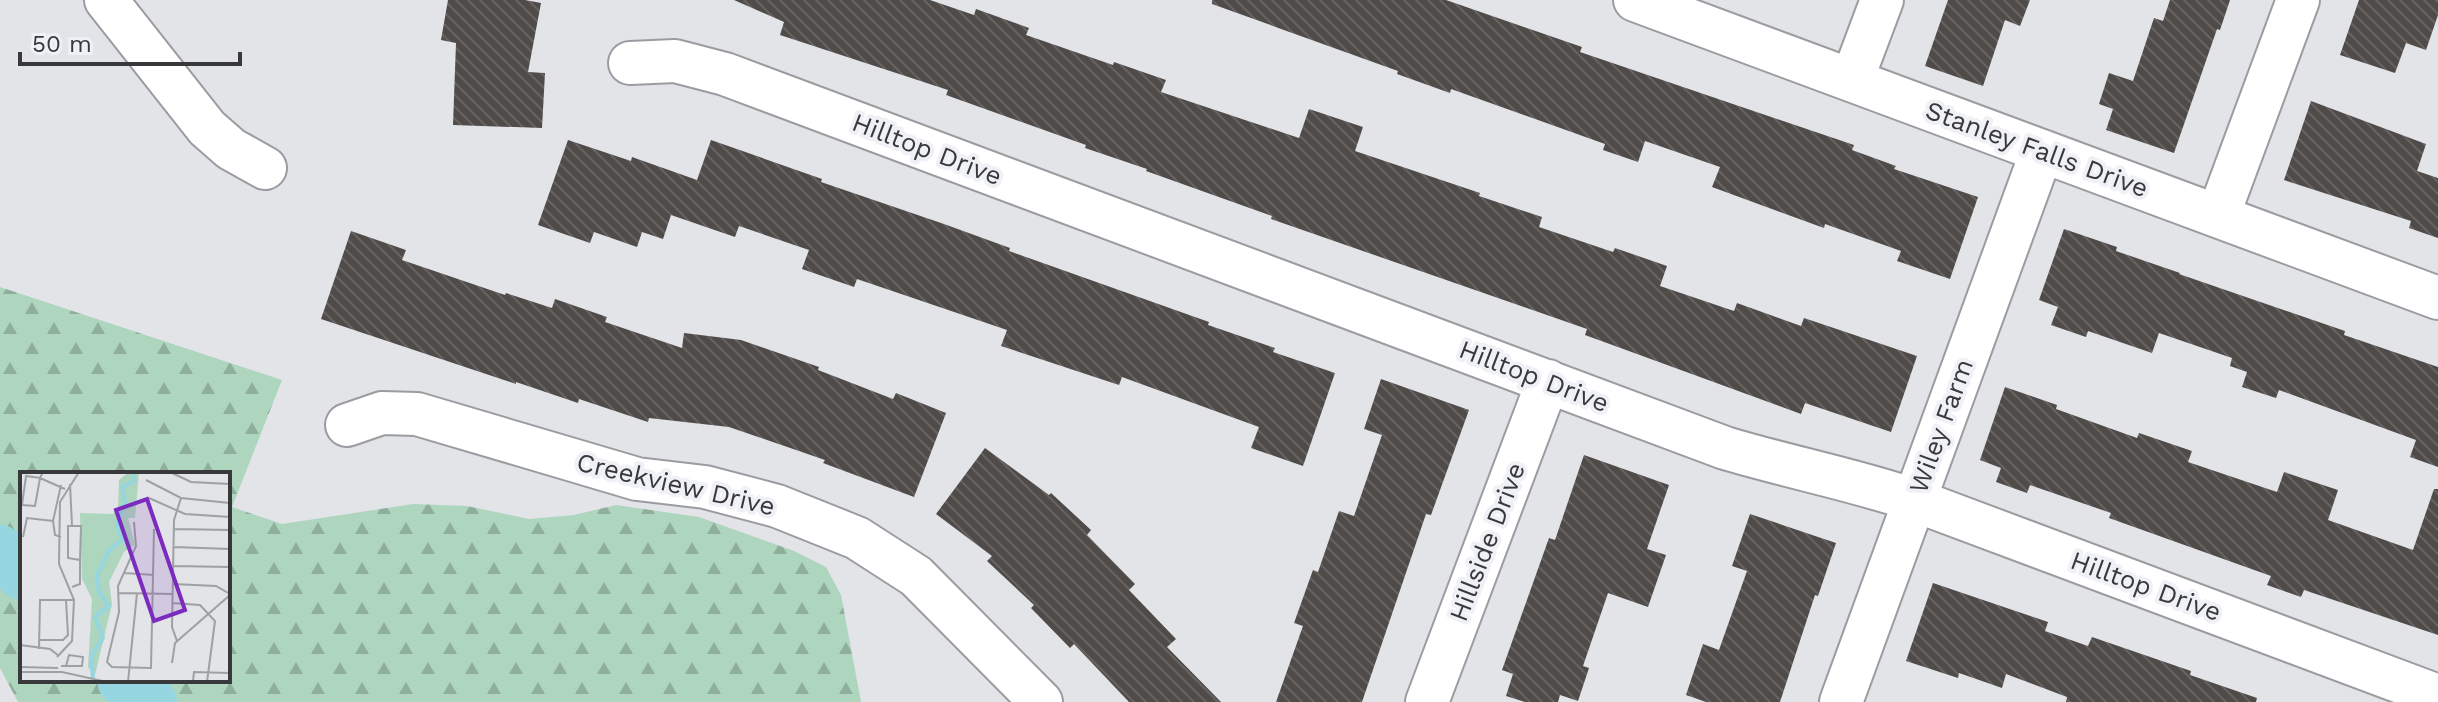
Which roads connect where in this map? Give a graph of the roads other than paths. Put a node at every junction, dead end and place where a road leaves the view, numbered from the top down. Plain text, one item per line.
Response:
1 (106, 0) edge
2 (1635, 0) edge
3 (1882, 0) edge
4 (2298, 0) edge
5 (630, 63) dead end
6 (1852, 80) junction
7 (2042, 151) junction
8 (265, 168) dead end
9 (2218, 216) junction
10 (2438, 298) edge
11 (1548, 381) junction
12 (347, 425) dead end
13 (1914, 500) junction
14 (2438, 696) edge
15 (1041, 702) edge
16 (1427, 702) edge
17 (1841, 702) edge

1 - 8 street
2 - 6 street, Stanley Falls Drive
3 - 6 street
4 - 9 street
5 - 11 street, Hilltop Drive
6 - 7 street, Stanley Falls Drive
7 - 9 street, Stanley Falls Drive
7 - 13 street, Wiley Farm
9 - 10 street, Stanley Falls Drive
11 - 13 street, Hilltop Drive
11 - 16 street, Hillside Drive
12 - 15 street, Creekview Drive
13 - 14 street, Hilltop Drive
13 - 17 street, Wiley Farm

